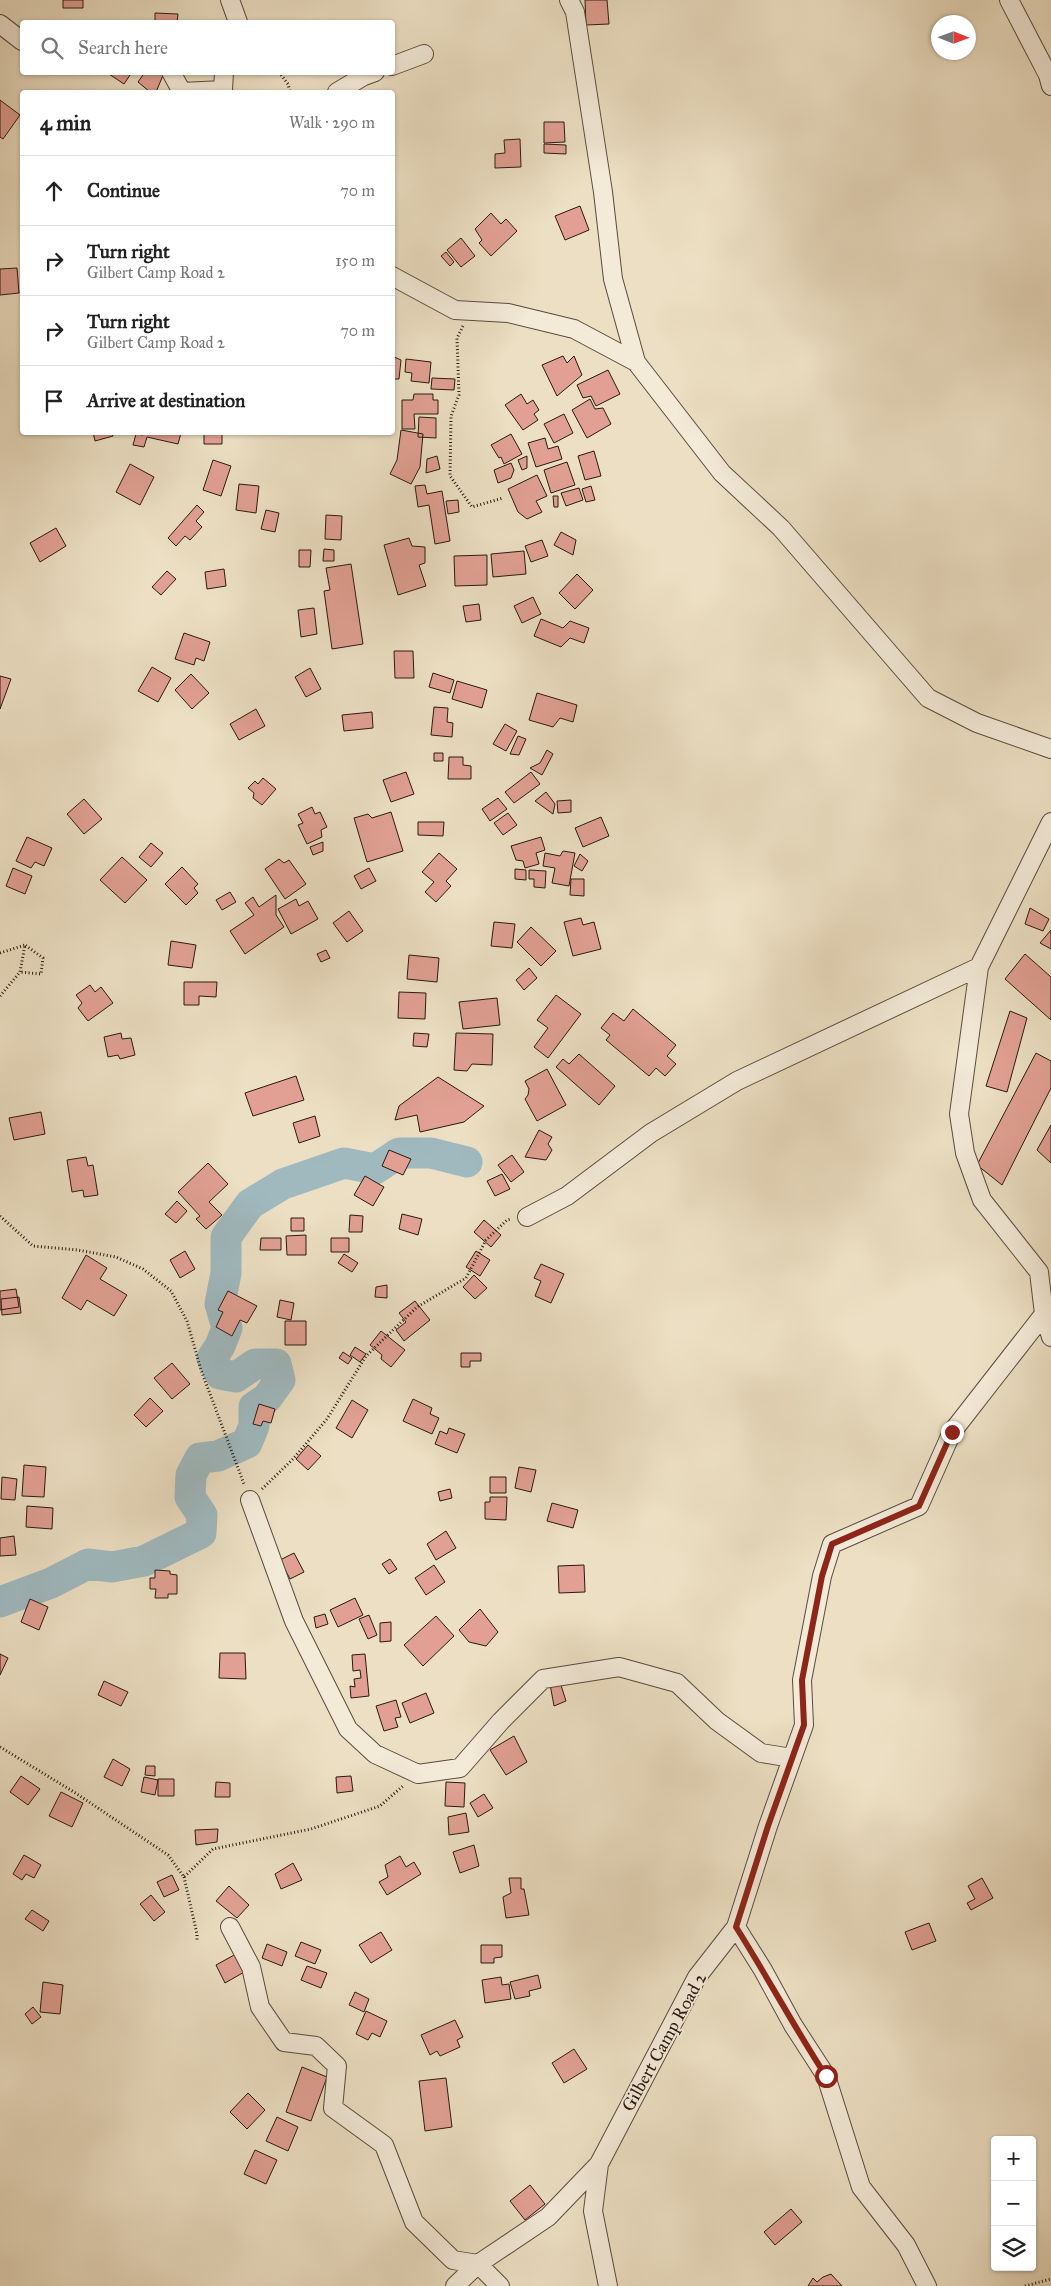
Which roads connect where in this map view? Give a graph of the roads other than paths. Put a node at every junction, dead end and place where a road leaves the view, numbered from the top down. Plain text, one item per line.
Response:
1 (230, 0) edge
2 (569, 0) edge
3 (1009, 0) edge
4 (228, 20) edge
5 (237, 20) edge
6 (0, 24) edge
7 (20, 39) edge
8 (424, 54) dead end
9 (395, 65) edge
10 (173, 75) edge
11 (224, 75) edge
12 (366, 75) edge
13 (1051, 86) edge
14 (181, 90) edge
15 (222, 90) edge
16 (340, 90) edge
17 (395, 278) edge
18 (636, 362) junction
19 (1051, 748) edge
20 (1051, 822) edge
21 (979, 967) junction
22 (527, 1217) road end
23 (1045, 1269) edge
24 (1044, 1314) junction
25 (1051, 1337) edge
26 (250, 1500) road end
27 (792, 1758) junction
28 (736, 1927) junction
29 (230, 1928) dead end
30 (599, 2164) junction
31 (478, 2264) junction
32 (444, 2286) edge
33 (455, 2286) edge
34 (500, 2286) edge
35 (608, 2286) edge
36 (927, 2286) edge

1 - 4 street
1 - 5 street
2 - 18 street
3 - 13 street
6 - 7 street
8 - 9 street
10 - 14 street
11 - 15 street
12 - 16 street
17 - 18 street
18 - 19 street
20 - 21 street
21 - 22 street
21 - 23 street
23 - 24 street
24 - 25 street
24 - 27 street, Gilbert Camp Road 2
26 - 27 street
27 - 28 street, Gilbert Camp Road 2
28 - 30 street, Gilbert Camp Road 2
28 - 36 street
29 - 31 street
30 - 31 street, Gilbert Camp Road 2
30 - 35 street, Gilbert Camp Road 2
31 - 32 street
31 - 33 street, Gilbert Camp Road 2
31 - 34 street

